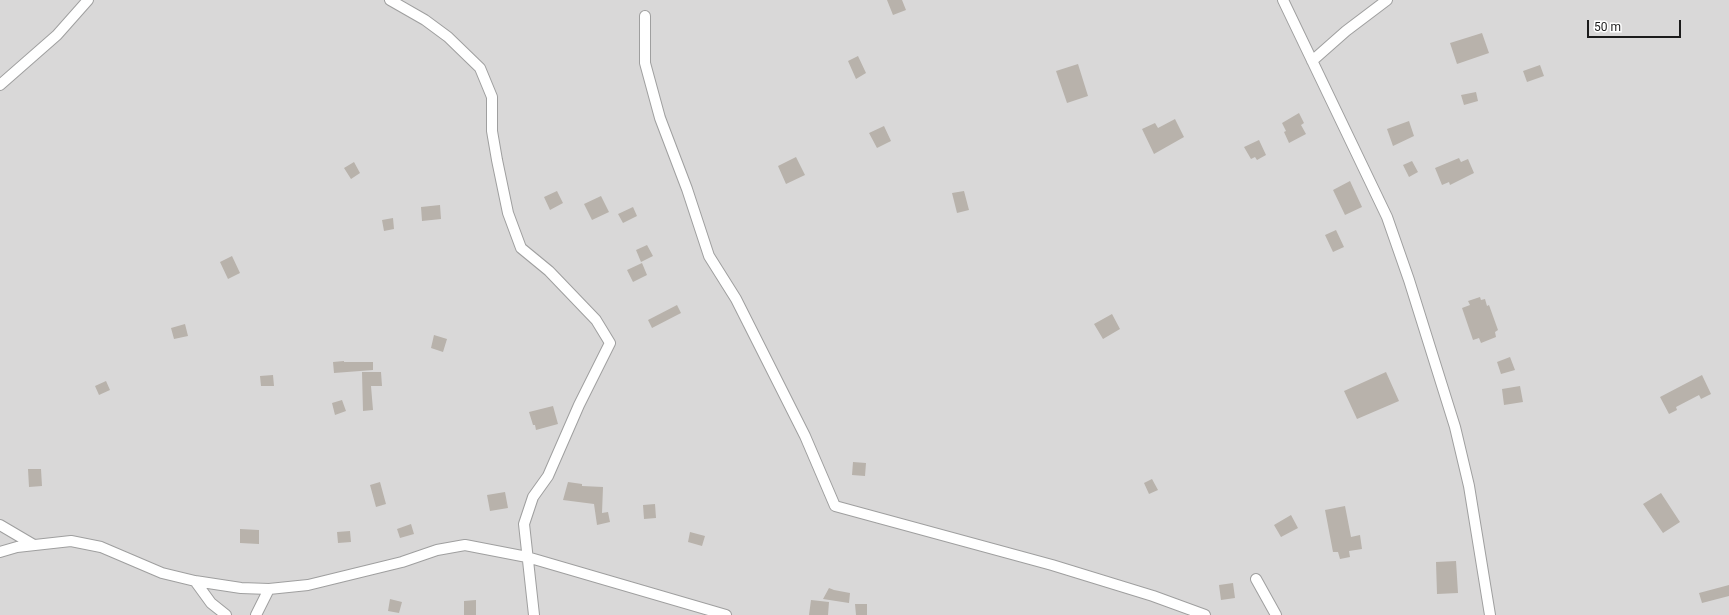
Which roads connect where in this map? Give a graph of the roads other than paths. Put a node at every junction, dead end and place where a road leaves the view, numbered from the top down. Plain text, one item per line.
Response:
1 (88, 0) edge
2 (390, 0) edge
3 (1283, 0) edge
4 (1387, 0) edge
5 (645, 16) dead end
6 (1312, 61) junction
7 (0, 85) edge
8 (0, 524) edge
9 (34, 545) junction
10 (0, 552) edge
11 (527, 557) junction
12 (1256, 579) dead end
13 (195, 581) junction
14 (269, 590) junction
15 (226, 615) edge
16 (256, 615) edge
17 (534, 615) edge
18 (726, 615) edge
19 (1205, 615) edge
20 (1276, 615) edge
21 (1490, 615) edge

1 - 7 street
2 - 11 street
3 - 6 street
4 - 6 street
5 - 19 street
6 - 21 street
8 - 9 street
9 - 10 street
9 - 13 street
11 - 14 street
11 - 17 street
11 - 18 street
12 - 20 street
13 - 14 street
13 - 15 street
14 - 16 street

